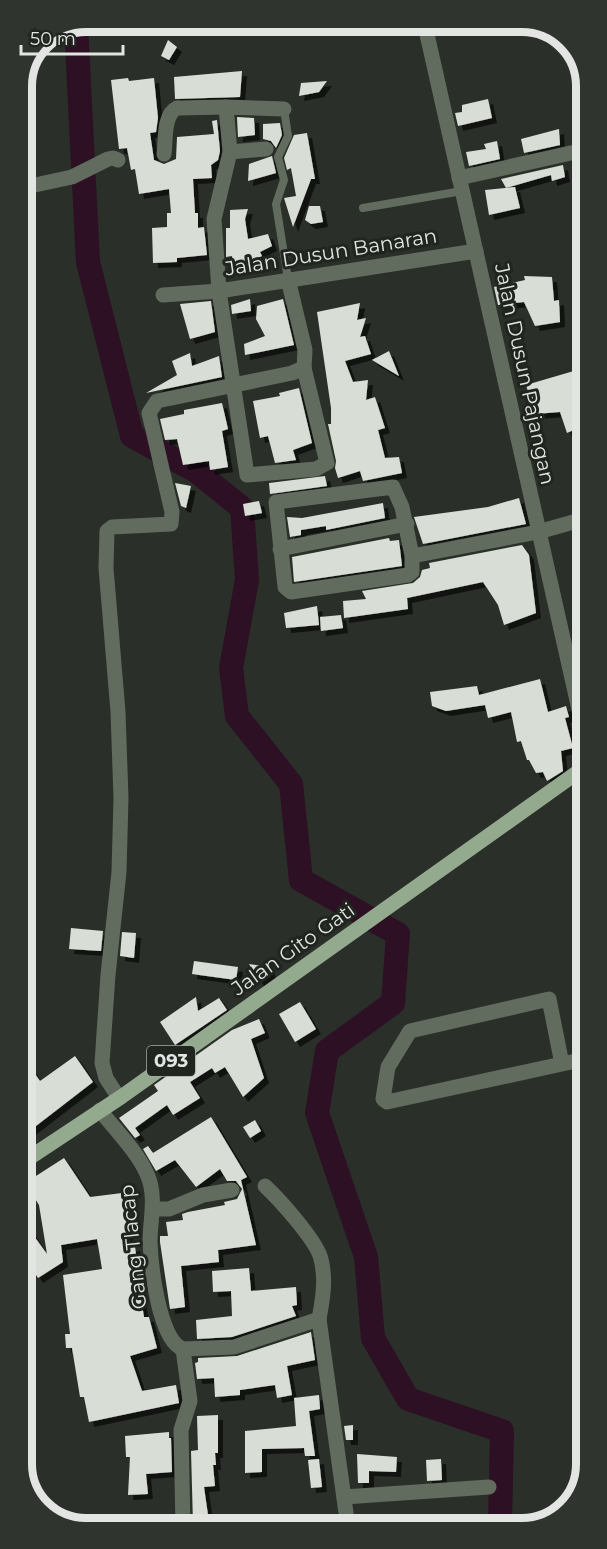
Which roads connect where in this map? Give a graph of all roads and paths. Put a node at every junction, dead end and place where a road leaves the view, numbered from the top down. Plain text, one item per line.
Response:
1 (426, 32) edge
2 (226, 107) junction
3 (284, 109) joint
4 (266, 149) dead end
5 (230, 152) junction
6 (576, 152) edge
7 (164, 154) dead end
8 (118, 160) dead end
9 (461, 185) junction
10 (32, 186) edge
11 (363, 208) dead end
12 (476, 251) junction
13 (288, 279) junction
14 (219, 291) junction
15 (163, 295) dead end
16 (304, 368) junction
17 (231, 384) junction
18 (576, 521) edge
19 (406, 524) junction
20 (538, 532) junction
21 (280, 549) junction
22 (412, 556) junction
23 (576, 697) edge
24 (576, 773) edge
25 (576, 1061) edge
26 (562, 1064) junction
27 (119, 1098) junction
28 (100, 1110) junction
29 (32, 1156) edge
30 (265, 1186) dead end
31 (232, 1190) dead end
32 (154, 1209) junction
33 (319, 1319) junction
34 (183, 1349) junction
35 (489, 1487) dead end
36 (344, 1497) junction
37 (183, 1517) edge
38 (347, 1518) edge

1 - 9 street, Jalan Dusun Pajangan
2 - 3 street
2 - 5 street, Jalan Dusun Banaran
2 - 7 street
3 - 13 lane
4 - 5 street
5 - 14 street, Jalan Dusun Banaran
6 - 9 street
8 - 10 street
9 - 11 lane
9 - 12 street, Jalan Dusun Pajangan
12 - 13 street, Jalan Dusun Banaran
12 - 20 street, Jalan Dusun Pajangan
13 - 14 street, Jalan Dusun Banaran
13 - 16 street
14 - 15 street
14 - 17 street
16 - 17 street
16 - 17 street
17 - 27 street
18 - 20 street
19 - 21 street
19 - 21 street
19 - 22 street
20 - 22 street
20 - 23 street, Jalan Dusun Pajangan
21 - 22 street
24 - 27 main road, Jalan Gito Gati / 093
25 - 26 street
26 - 26 street
27 - 28 main road, Jalan Gito Gati / 093
28 - 29 main road, Jalan Gito Gati / 093
28 - 32 street, Gang Tlacap
30 - 33 street
31 - 32 street
32 - 34 street, Gang Tlacap
33 - 34 street
33 - 36 street
34 - 37 street
35 - 36 street
36 - 38 street

